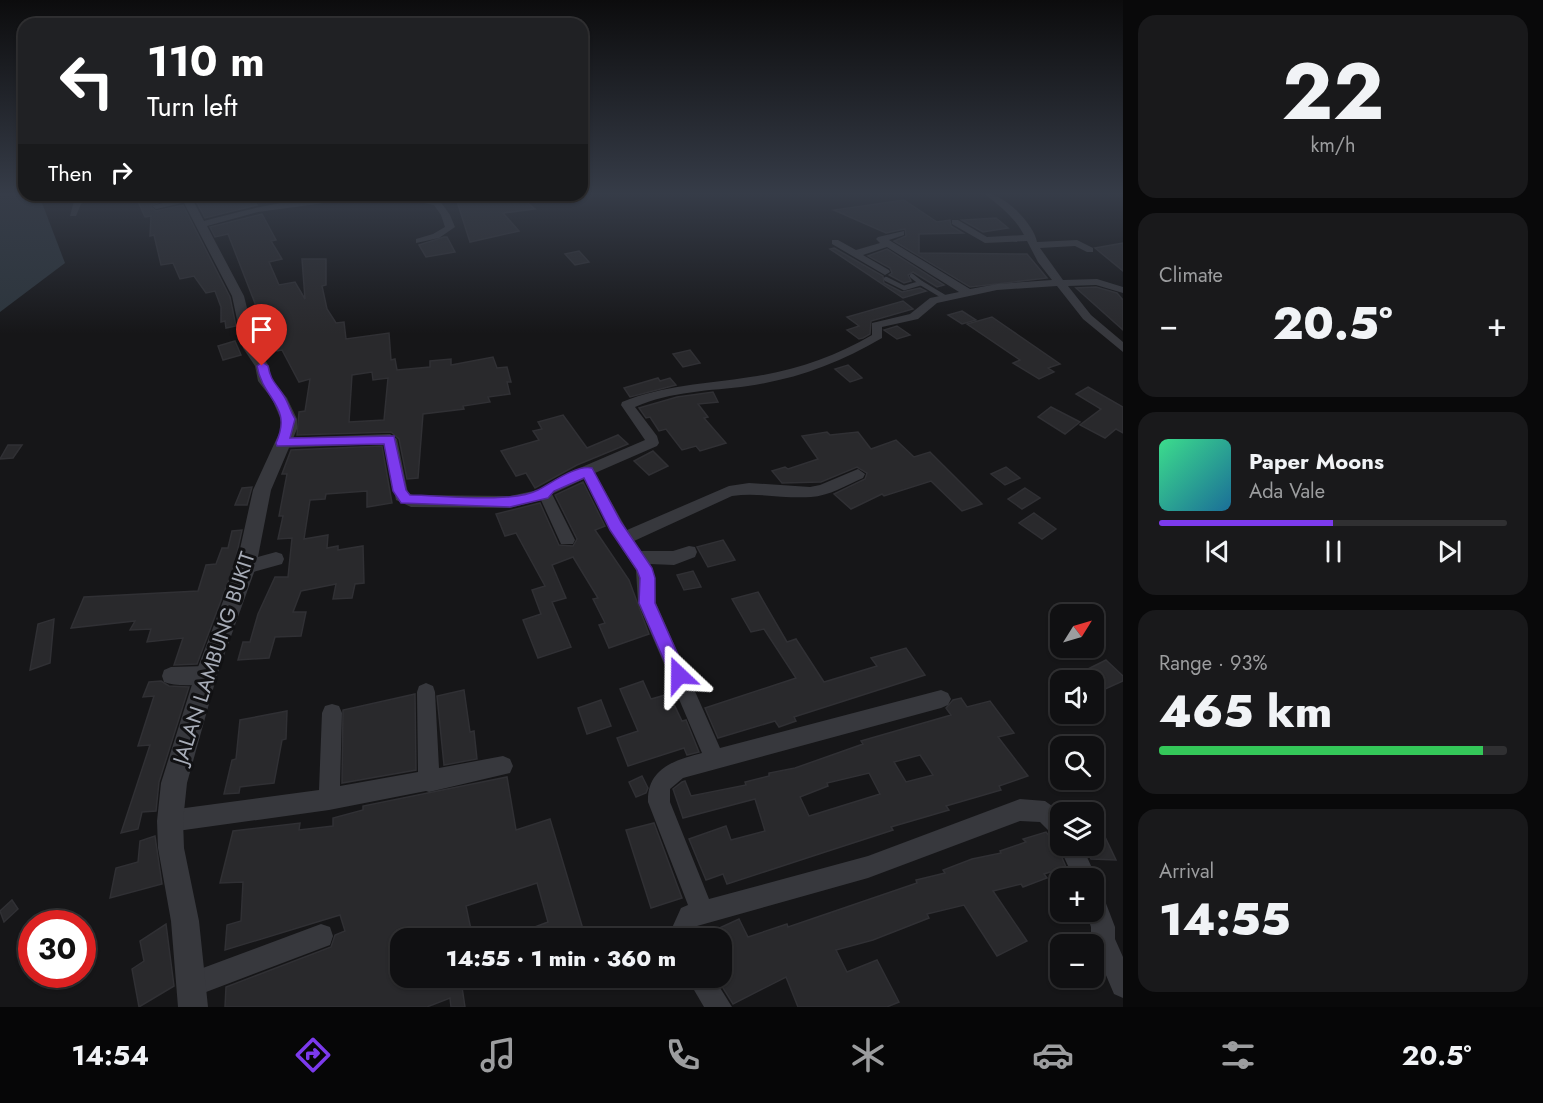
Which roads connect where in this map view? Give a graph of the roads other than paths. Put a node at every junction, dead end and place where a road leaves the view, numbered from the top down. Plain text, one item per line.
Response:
1 (208, 240) edge
2 (423, 240) edge
3 (882, 240) edge
4 (985, 240) edge
5 (419, 241) dead end
6 (1033, 241) junction
7 (835, 242) dead end
8 (886, 244) junction
9 (1090, 250) dead end
10 (855, 254) junction
11 (885, 275) joint
12 (912, 276) dead end
13 (1061, 282) junction
14 (921, 283) junction
15 (1123, 290) edge
16 (969, 293) junction
17 (946, 298) junction
18 (1123, 348) edge
19 (282, 443) junction
20 (587, 471) junction
21 (858, 474) dead end
22 (544, 494) junction
23 (625, 538) junction
24 (567, 540) dead end
25 (689, 552) dead end
26 (639, 557) junction
27 (276, 559) dead end
28 (246, 567) junction
29 (206, 675) junction
30 (171, 676) dead end
31 (426, 692) dead end
32 (941, 699) dead end
33 (332, 713) dead end
34 (715, 760) junction
35 (503, 766) dead end
36 (429, 782) junction
37 (329, 799) junction
38 (1050, 817) edge
39 (170, 821) junction
40 (702, 911) junction
41 (1101, 922) edge
42 (684, 928) edge
43 (321, 936) dead end
44 (1123, 985) edge
45 (706, 988) edge
46 (193, 995) edge
47 (719, 1007) edge

1 - 19 street, JALAN LAMBUNG BUKIT
2 - 5 street
3 - 8 street
4 - 6 street
6 - 9 street
6 - 13 street
7 - 10 street
8 - 10 street
8 - 16 street
10 - 11 street
11 - 14 lane
12 - 14 lane
13 - 15 street
13 - 16 street
13 - 18 street
14 - 17 lane
16 - 17 street
17 - 20 street
19 - 22 street
19 - 28 street, JALAN LAMBUNG BUKIT
20 - 22 street
20 - 23 street
21 - 23 street
22 - 24 street
23 - 26 street
25 - 26 street
26 - 34 street
27 - 28 street
28 - 29 street, JALAN LAMBUNG BUKIT
29 - 30 street
29 - 39 street, JALAN LAMBUNG BUKIT
31 - 36 street
32 - 34 street
33 - 37 street
34 - 40 street
35 - 36 street
36 - 37 street
37 - 39 street
38 - 40 street
39 - 46 street, JALAN LAMBUNG BUKIT
40 - 42 street
41 - 44 street
43 - 46 street
45 - 47 street

